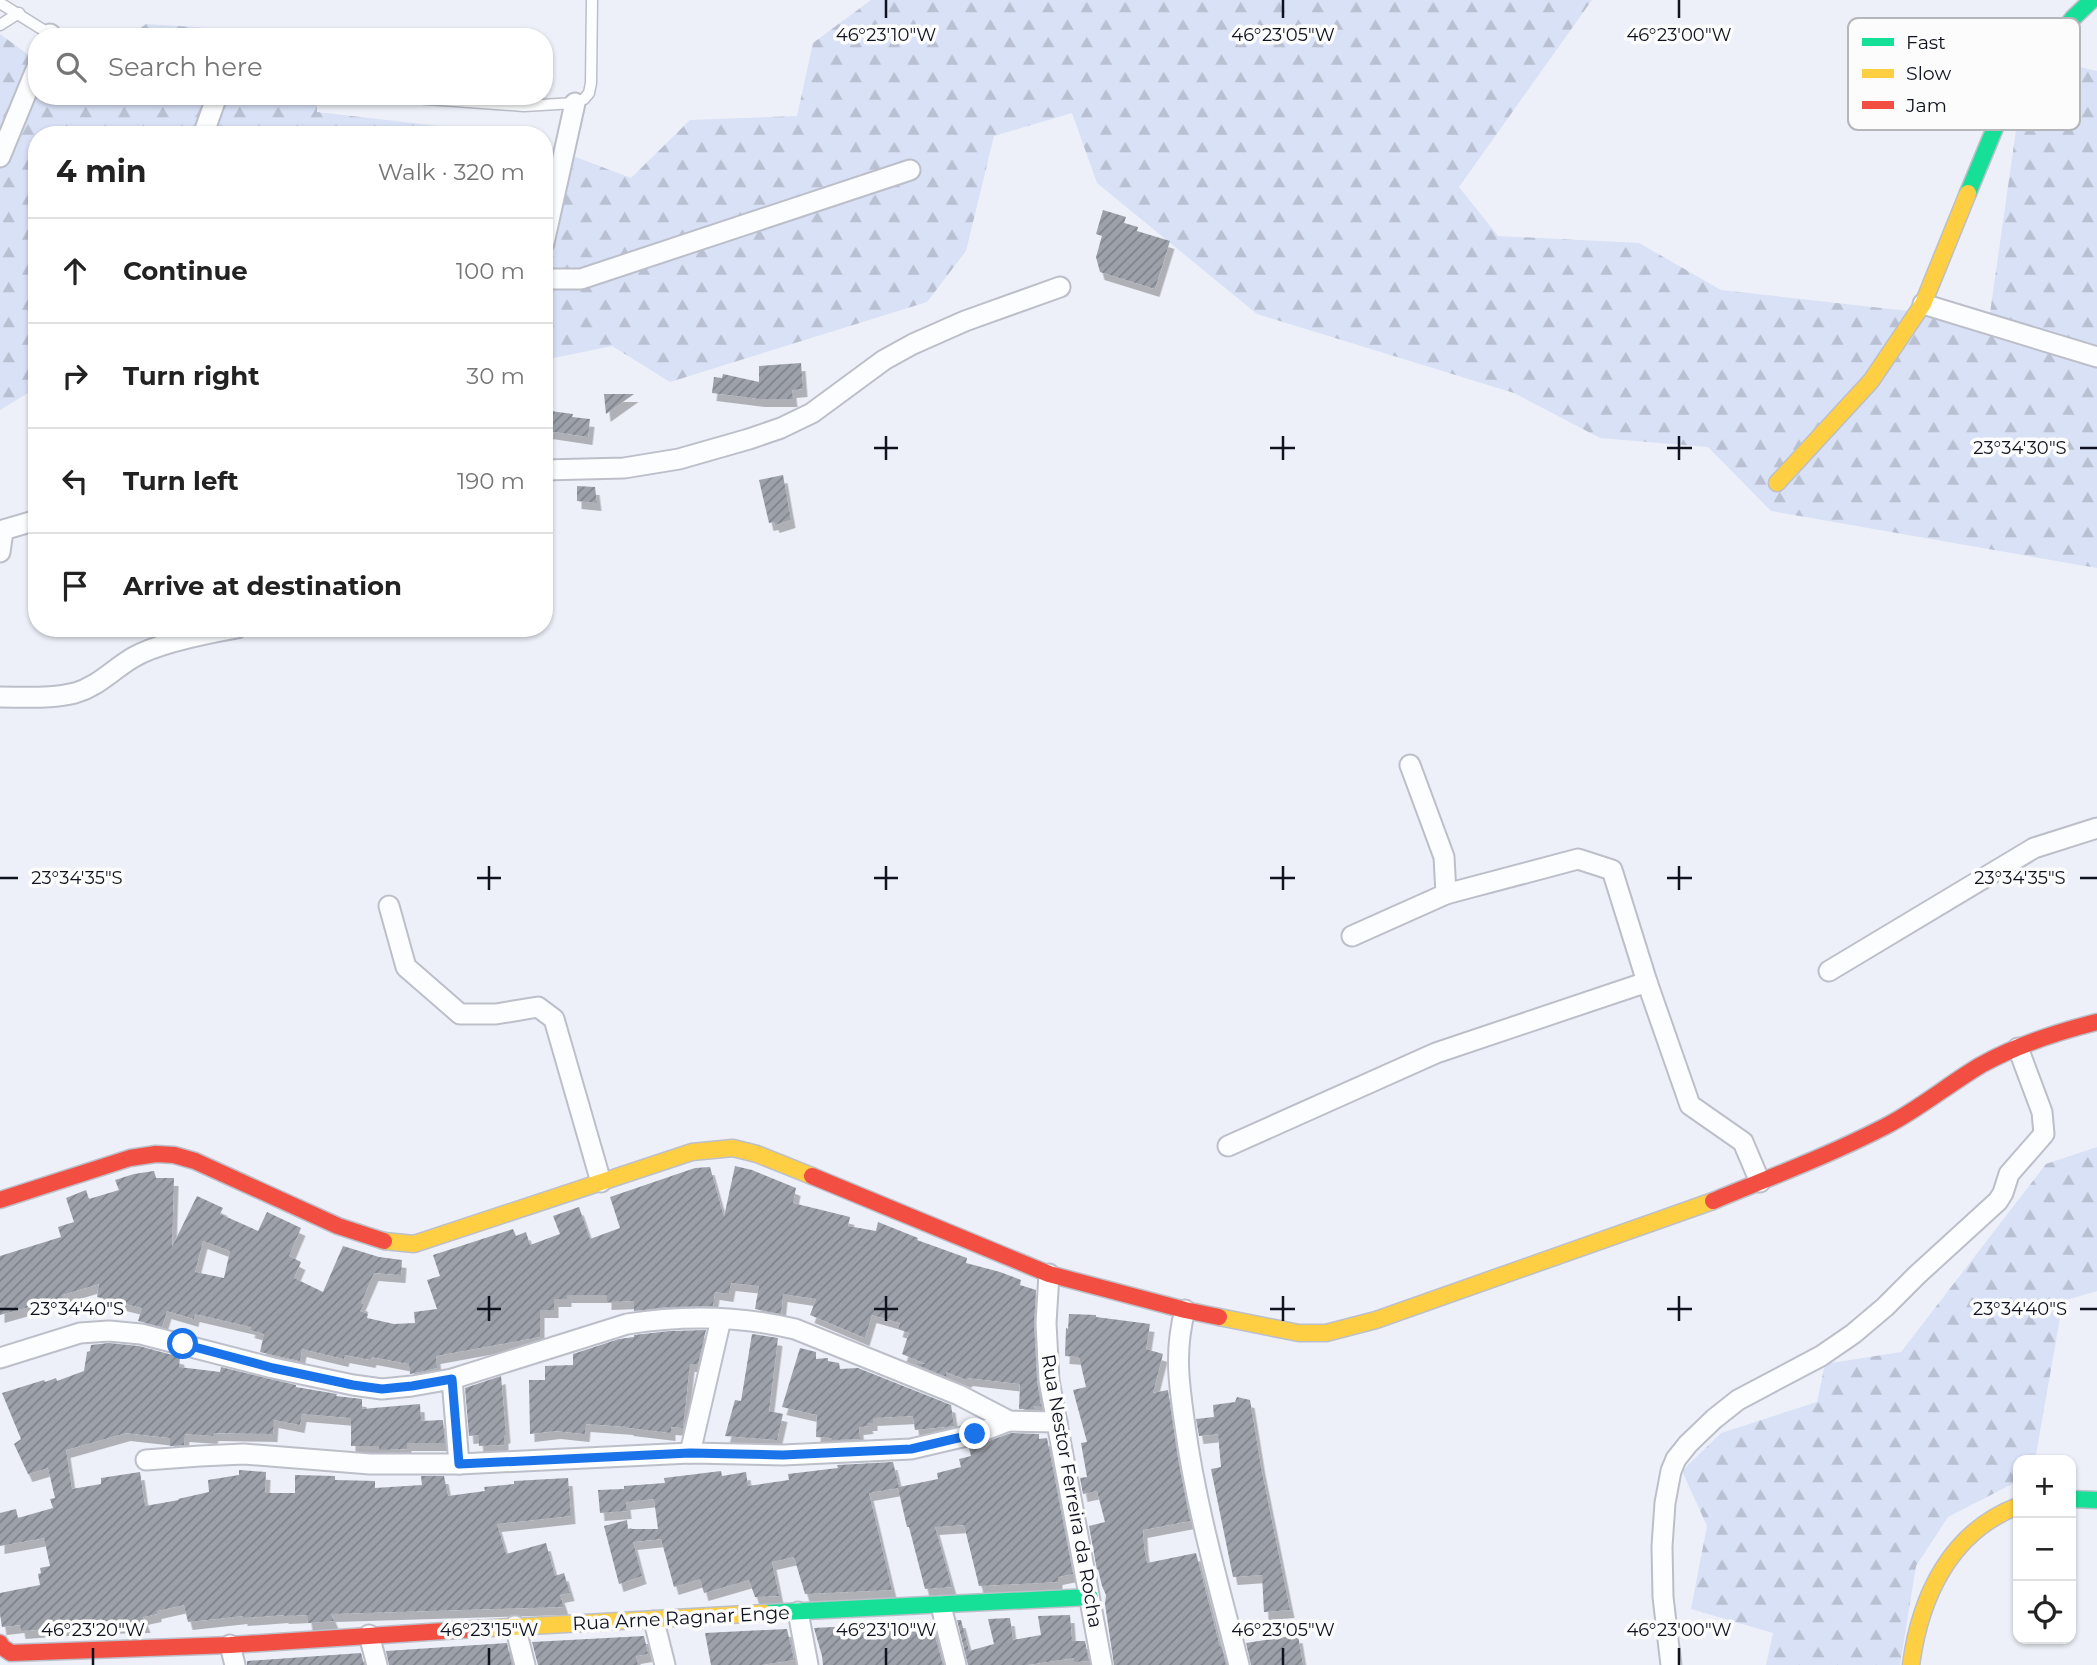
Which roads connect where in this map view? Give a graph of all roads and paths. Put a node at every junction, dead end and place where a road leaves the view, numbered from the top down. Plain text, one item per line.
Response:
1 (592, 0) edge
2 (2092, 0) edge
3 (0, 3) edge
4 (19, 13) junction
5 (2073, 18) edge
6 (0, 25) edge
7 (40, 28) edge
8 (28, 89) edge
9 (575, 103) junction
10 (553, 104) edge
11 (214, 105) edge
12 (510, 105) edge
13 (541, 105) edge
14 (206, 126) edge
15 (1994, 130) edge
16 (0, 157) edge
17 (910, 170) dead end
18 (553, 202) edge
19 (553, 279) edge
20 (1060, 287) dead end
21 (1923, 304) junction
22 (2097, 356) edge
23 (553, 470) edge
24 (1777, 483) dead end
25 (28, 523) edge
26 (2, 531) edge
27 (0, 552) edge
28 (193, 637) edge
29 (0, 697) edge
30 (1410, 765) dead end
31 (2097, 828) edge
32 (1446, 894) junction
33 (389, 906) dead end
34 (1352, 936) dead end
35 (1829, 971) dead end
36 (1647, 982) junction
37 (2095, 1020) edge
38 (2018, 1048) junction
39 (1228, 1146) dead end
40 (601, 1182) junction
41 (1760, 1182) junction
42 (0, 1200) edge
43 (1049, 1274) junction
44 (1185, 1310) junction
45 (721, 1319) junction
46 (0, 1358) edge
47 (452, 1379) junction
48 (1009, 1421) junction
49 (1057, 1422) junction
50 (690, 1453) junction
51 (146, 1461) dead end
52 (459, 1464) junction
53 (2076, 1499) edge
54 (2097, 1500) edge
55 (2013, 1507) edge
56 (1090, 1597) junction
57 (941, 1606) junction
58 (798, 1612) junction
59 (654, 1621) junction
60 (515, 1626) junction
61 (369, 1635) junction
62 (0, 1643) edge
63 (230, 1645) junction
64 (235, 1665) edge
65 (377, 1665) edge
66 (526, 1665) edge
67 (665, 1665) edge
68 (808, 1665) edge
69 (956, 1665) edge
70 (1102, 1665) edge
71 (1239, 1665) edge
72 (1671, 1665) edge
73 (1911, 1665) edge

1 - 9 lane
2 - 5 street
3 - 4 lane
4 - 6 lane
4 - 7 lane
8 - 16 street
9 - 10 lane
9 - 18 street
11 - 14 street
12 - 13 lane
15 - 21 street
17 - 19 street
20 - 23 street
21 - 22 street
21 - 24 street
25 - 26 street
26 - 27 street
28 - 29 street
30 - 32 street
31 - 35 street
32 - 34 street
32 - 36 street
33 - 40 street
36 - 39 street
36 - 41 street
37 - 38 street
38 - 41 street
38 - 72 street
40 - 42 street
40 - 43 street
41 - 44 street
43 - 44 street
43 - 49 street, Rua Nestor Ferreira da Rocha
44 - 71 street
45 - 47 street
45 - 48 street
45 - 50 street
46 - 47 street
47 - 52 street
48 - 49 street
48 - 50 street
49 - 56 street, Rua Nestor Ferreira da Rocha
50 - 52 street
51 - 52 street
53 - 54 street
55 - 73 street
56 - 57 street, Rua Arne Ragnar Enge
56 - 70 street, Rua Nestor Ferreira da Rocha
57 - 58 street, Rua Arne Ragnar Enge
57 - 69 street
58 - 59 street, Rua Arne Ragnar Enge
58 - 68 street
59 - 60 street, Rua Arne Ragnar Enge
59 - 67 street
60 - 61 street, Rua Arne Ragnar Enge
60 - 66 street
61 - 63 street, Rua Arne Ragnar Enge
61 - 65 street
62 - 63 street, Rua Arne Ragnar Enge
63 - 64 street

